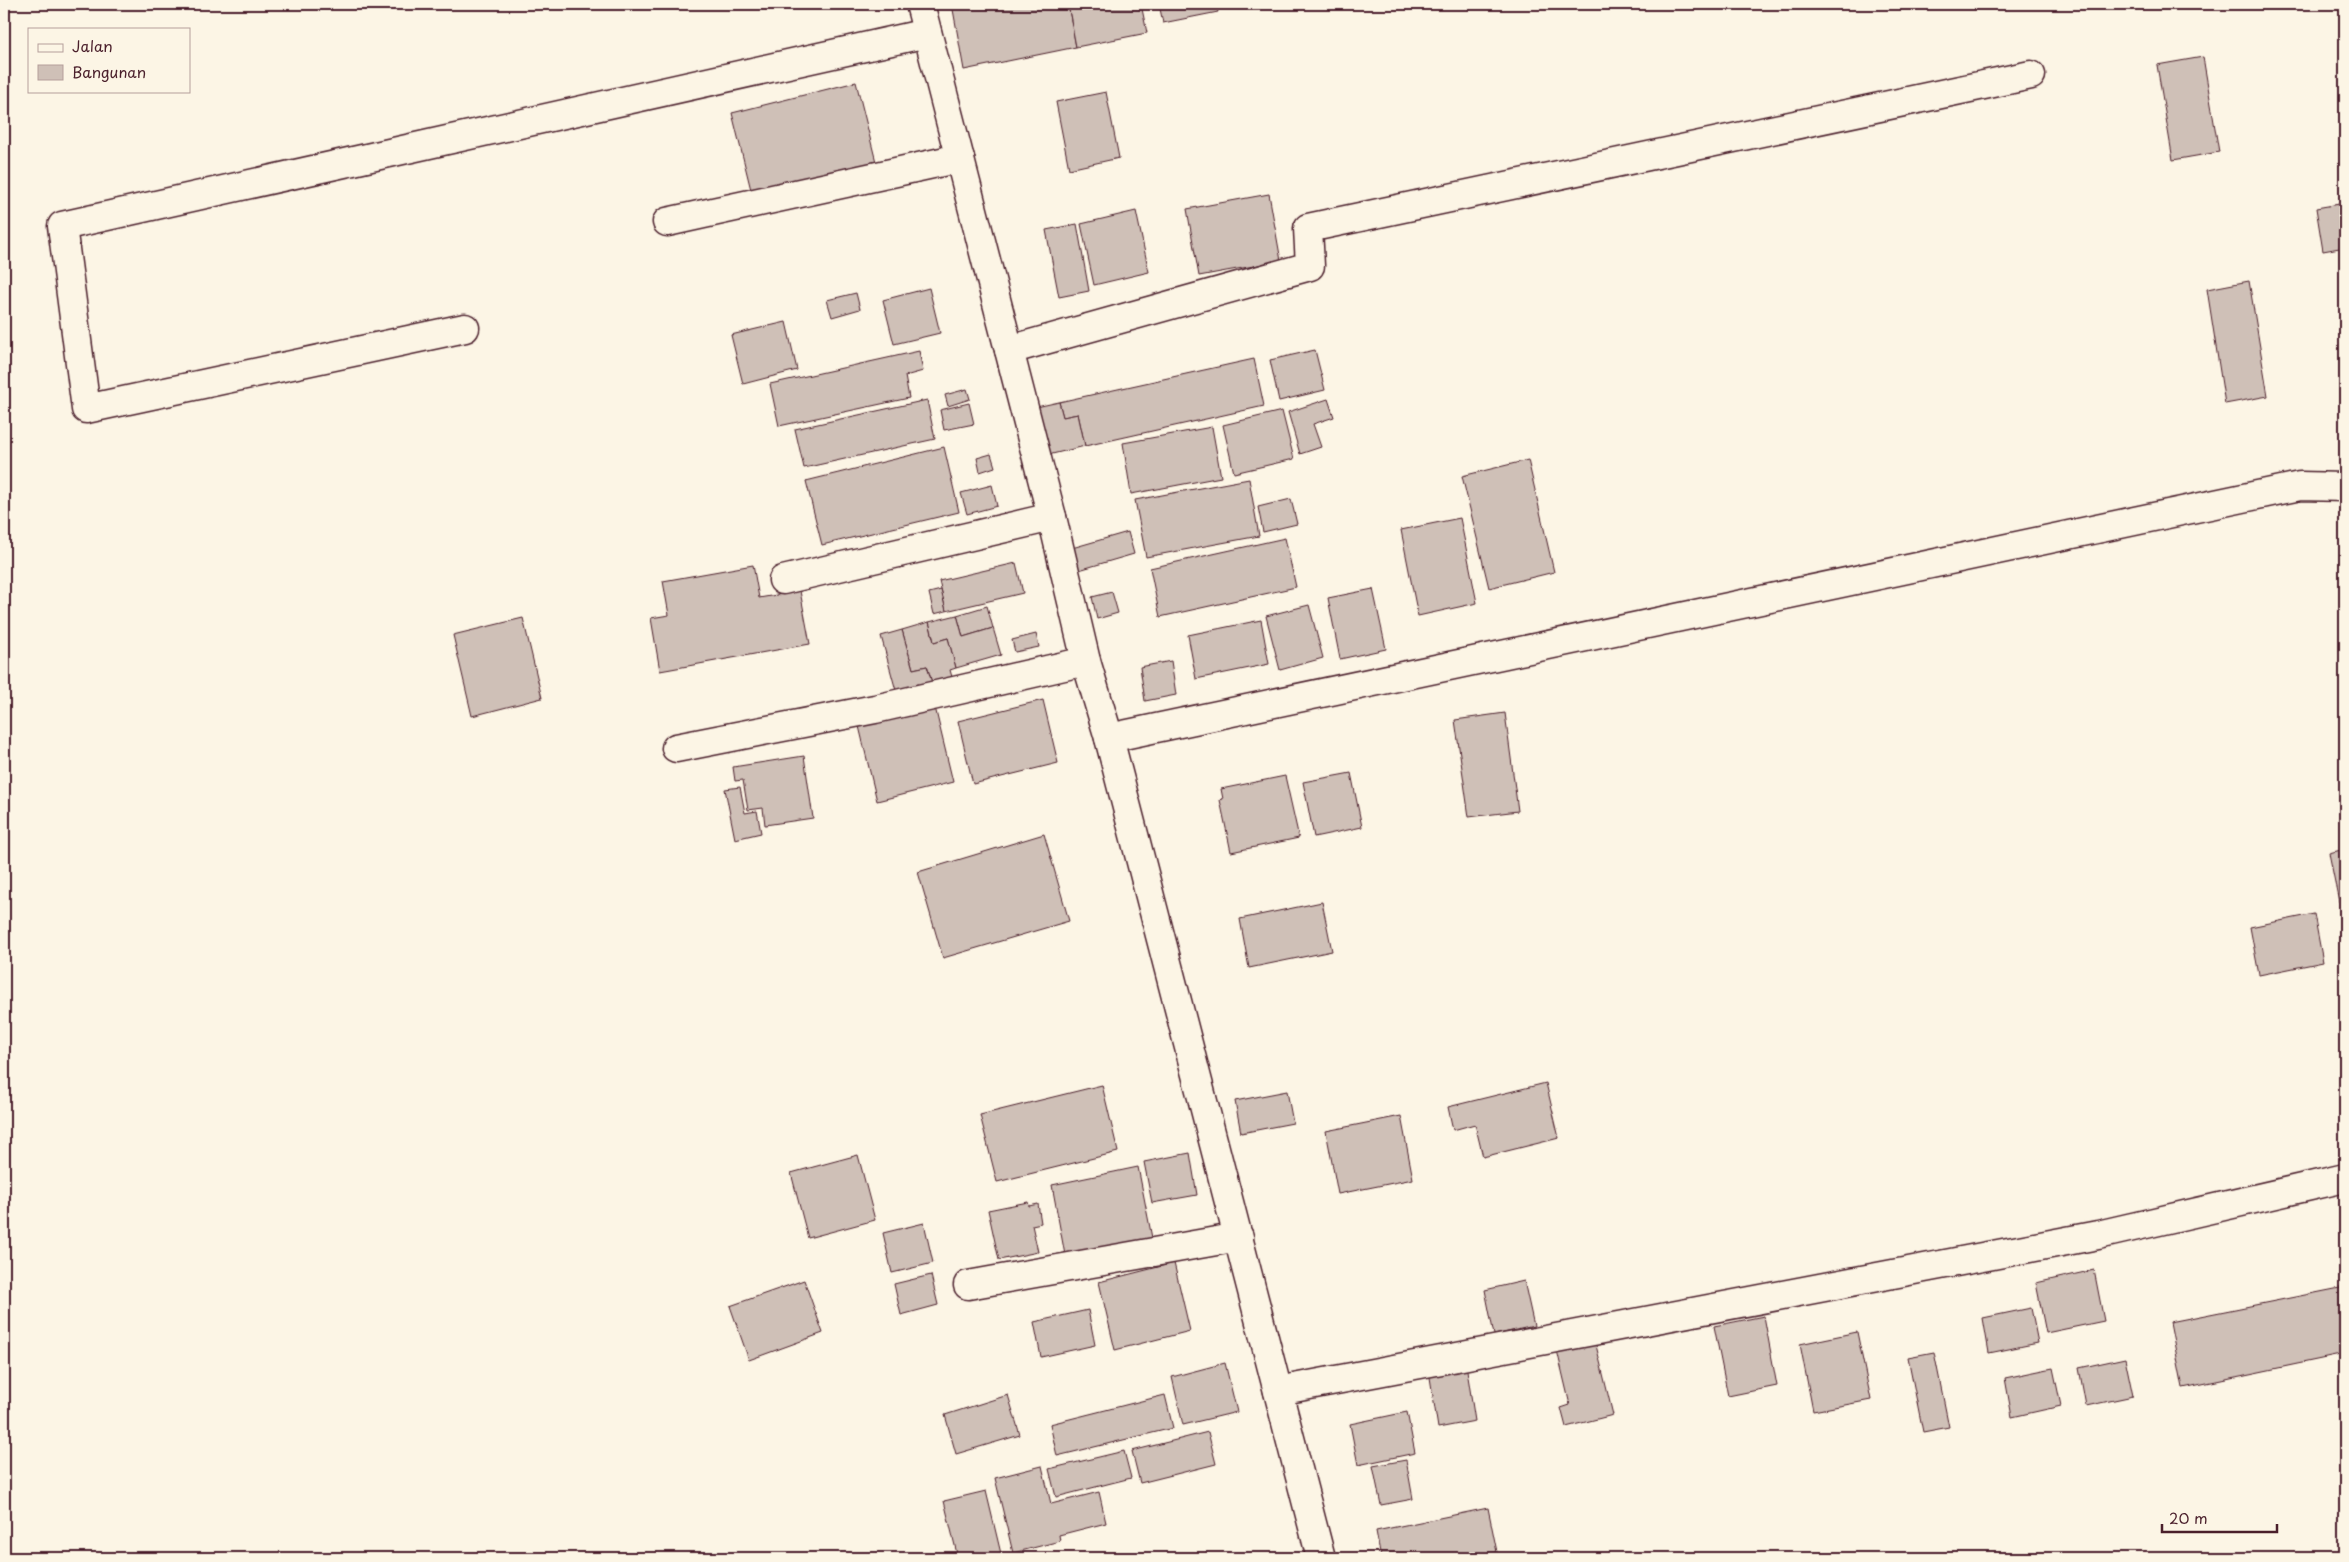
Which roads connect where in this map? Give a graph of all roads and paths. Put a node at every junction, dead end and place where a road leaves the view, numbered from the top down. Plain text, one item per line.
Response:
1 (920, 4) edge
2 (927, 33) junction
3 (2031, 75) dead end
4 (960, 158) junction
5 (667, 222) dead end
6 (465, 328) dead end
7 (1009, 350) junction
8 (2345, 487) edge
9 (1052, 518) junction
10 (783, 580) dead end
11 (1086, 661) junction
12 (1109, 738) junction
13 (676, 748) dead end
14 (2345, 1178) edge
15 (1239, 1236) junction
16 (968, 1285) dead end
17 (1278, 1391) junction
18 (1321, 1558) edge

1 - 2 street
2 - 4 street
2 - 6 street
3 - 7 street
4 - 5 street
4 - 7 street
7 - 9 street
8 - 12 street
9 - 10 street
9 - 11 street
11 - 12 street
11 - 13 street
12 - 15 street
14 - 17 street
15 - 16 street
15 - 17 street
17 - 18 street

